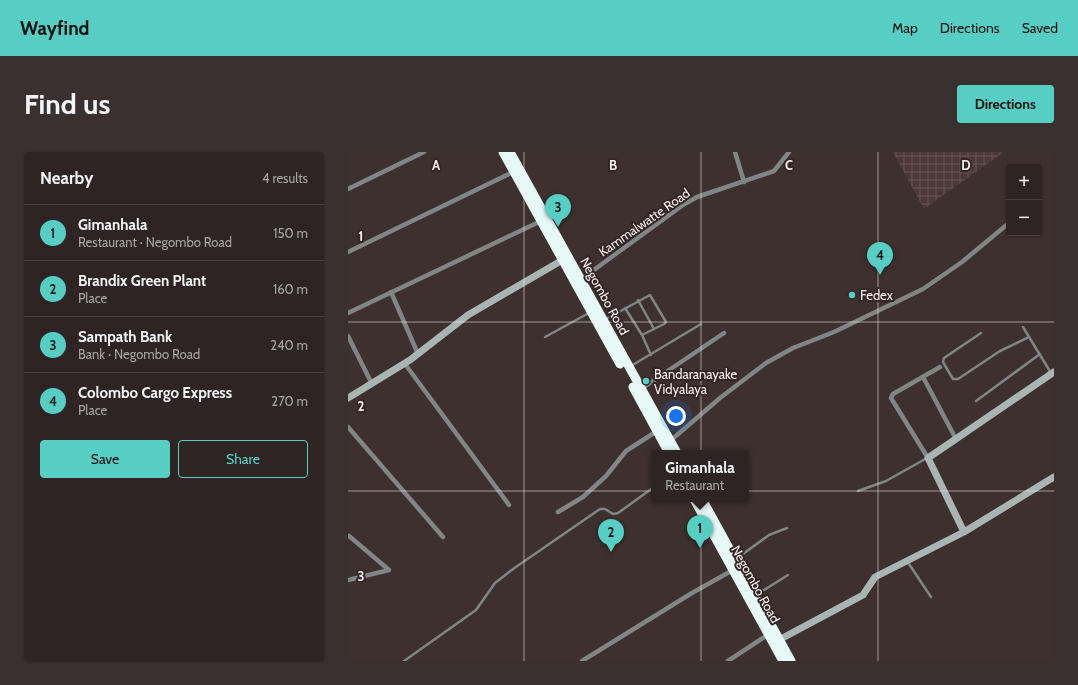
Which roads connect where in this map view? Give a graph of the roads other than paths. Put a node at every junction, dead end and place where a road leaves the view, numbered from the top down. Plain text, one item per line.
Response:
1 (424, 152) edge
2 (503, 152) edge
3 (510, 152) edge
4 (735, 152) edge
5 (789, 152) edge
6 (513, 172) junction
7 (744, 182) junction
8 (348, 189) edge
9 (541, 221) junction
10 (1006, 226) edge
11 (348, 252) edge
12 (565, 258) junction
13 (578, 281) junction
14 (391, 292) junction
15 (638, 300) junction
16 (625, 308) junction
17 (591, 312) junction
18 (348, 313) edge
19 (603, 321) junction
20 (701, 324) dead end
21 (1023, 327) dead end
22 (654, 329) junction
23 (724, 333) dead end
24 (982, 333) dead end
25 (642, 335) junction
26 (348, 336) edge
27 (545, 337) dead end
28 (1029, 337) junction
29 (418, 354) junction
30 (651, 354) junction
31 (1040, 354) junction
32 (405, 364) junction
33 (940, 367) dead end
34 (629, 368) junction
35 (1053, 372) edge
36 (923, 377) junction
37 (372, 384) junction
38 (641, 389) junction
39 (348, 398) edge
40 (976, 400) dead end
41 (348, 427) edge
42 (657, 432) junction
43 (956, 439) junction
44 (668, 447) edge
45 (928, 458) junction
46 (1054, 477) edge
47 (651, 489) edge
48 (858, 491) dead end
49 (696, 502) edge
50 (704, 502) edge
51 (509, 504) dead end
52 (558, 512) dead end
53 (787, 528) dead end
54 (964, 532) junction
55 (349, 536) dead end
56 (444, 537) dead end
57 (735, 560) junction
58 (907, 561) junction
59 (733, 570) junction
60 (788, 575) dead end
61 (348, 580) edge
62 (755, 595) junction
63 (932, 597) dead end
64 (769, 634) junction
65 (776, 642) junction
66 (404, 661) edge
67 (582, 661) edge
68 (728, 661) edge
69 (783, 661) edge
70 (791, 661) edge

1 - 8 street
2 - 6 highway, Negombo Road
3 - 12 highway, Negombo Road
4 - 7 street
5 - 7 street, Kammalwatte Road
6 - 9 highway, Negombo Road
6 - 11 street
7 - 13 street, Kammalwatte Road
9 - 12 highway, Negombo Road
9 - 14 street
10 - 44 street
12 - 13 highway, Negombo Road
12 - 29 main road
13 - 17 highway, Negombo Road
13 - 19 highway, Negombo Road
14 - 18 street
14 - 29 street
15 - 16 lane
15 - 22 lane
15 - 22 lane
16 - 19 lane
16 - 25 lane
17 - 27 lane
17 - 42 highway, Negombo Road
19 - 34 highway, Negombo Road
20 - 30 lane
21 - 28 lane
22 - 25 lane
23 - 38 street
24 - 28 lane
25 - 30 lane
26 - 37 street
28 - 31 lane
29 - 32 main road
30 - 34 lane
31 - 35 lane
31 - 40 lane
32 - 37 main road
32 - 51 street
33 - 36 street
34 - 38 highway, Negombo Road
35 - 43 main road
36 - 43 street
36 - 45 street
37 - 39 main road
38 - 44 highway, Negombo Road
41 - 56 street
42 - 44 highway, Negombo Road
42 - 52 street
43 - 45 main road
45 - 48 lane
45 - 54 main road
46 - 54 main road
47 - 66 lane
49 - 59 highway, Negombo Road
50 - 57 highway, Negombo Road
53 - 57 lane
54 - 58 main road
55 - 61 street
57 - 62 highway, Negombo Road
58 - 63 lane
58 - 65 main road
59 - 64 highway, Negombo Road
59 - 67 street
60 - 62 lane
62 - 65 highway, Negombo Road
64 - 65 highway, Negombo Road
64 - 68 street
65 - 69 highway, Negombo Road
65 - 70 highway, Negombo Road

